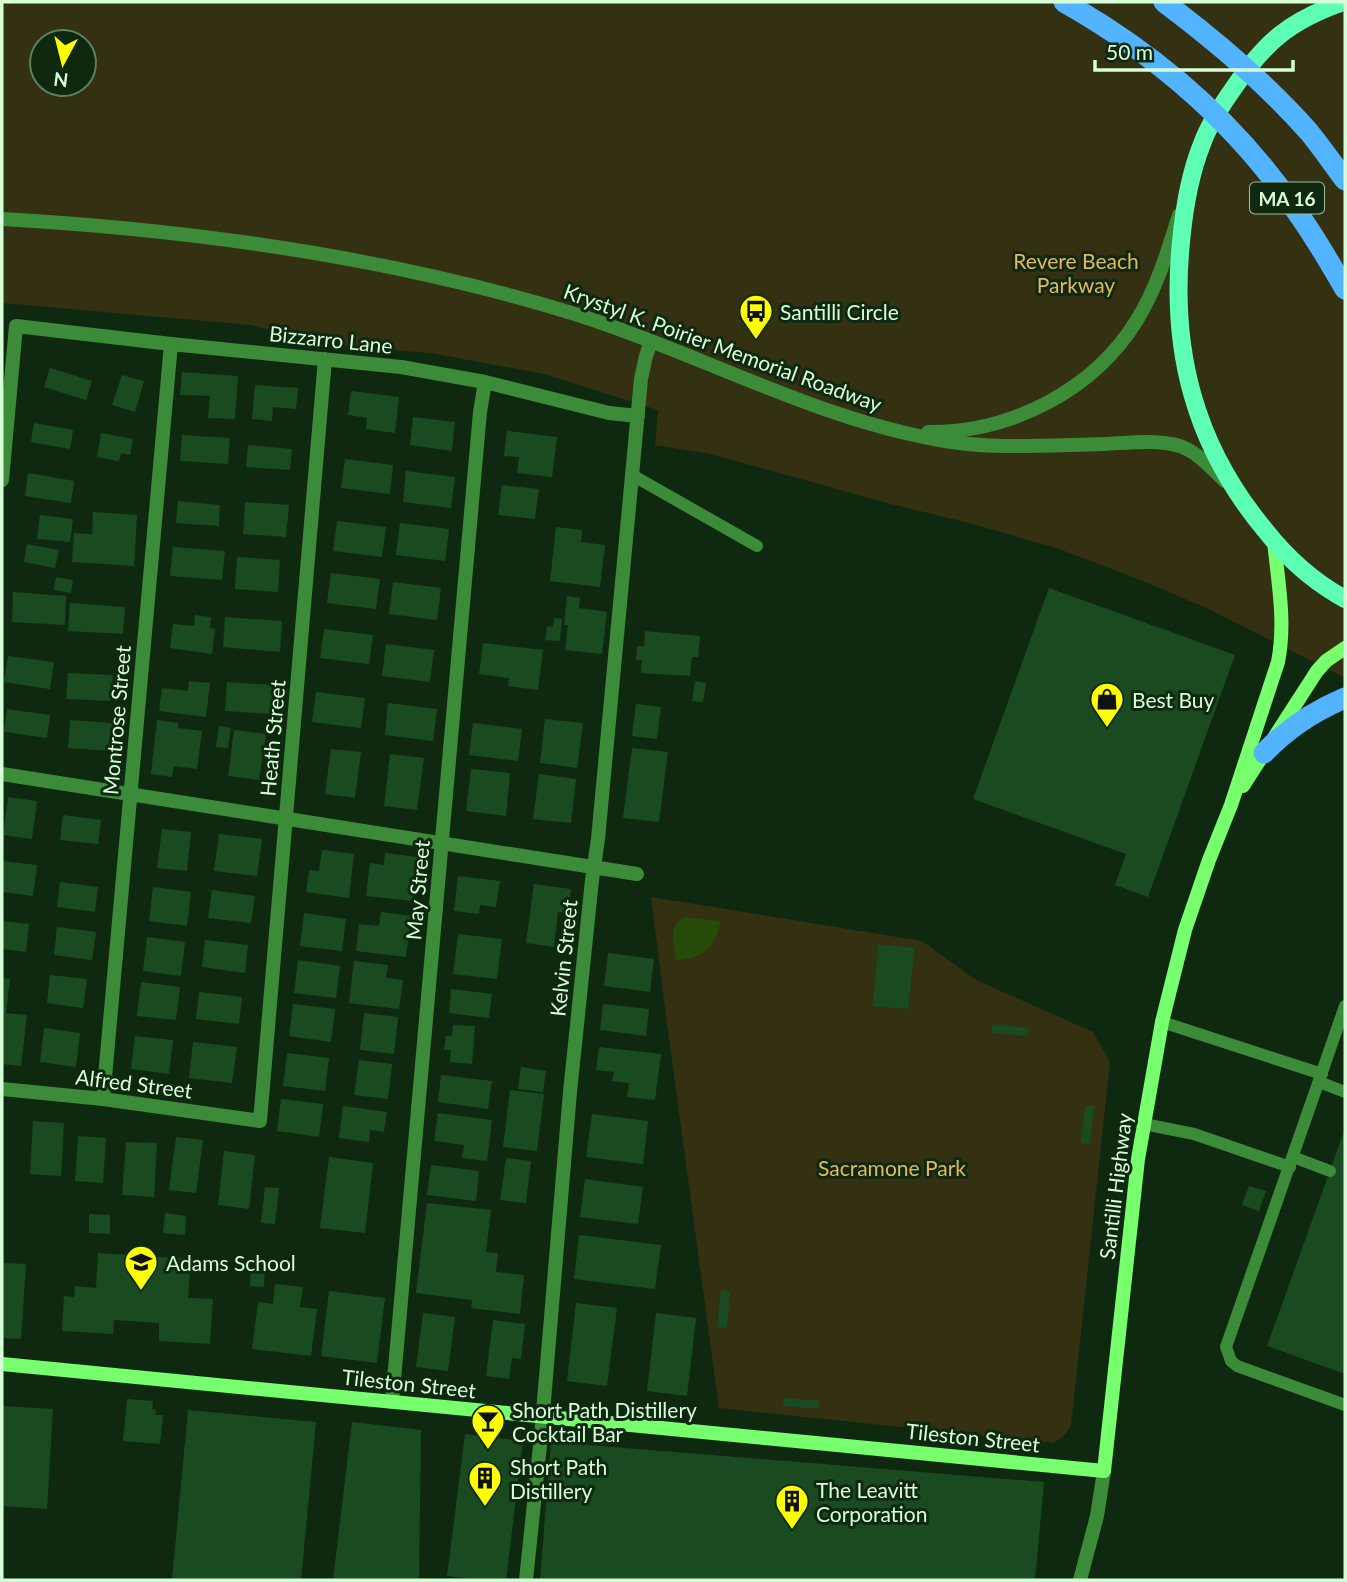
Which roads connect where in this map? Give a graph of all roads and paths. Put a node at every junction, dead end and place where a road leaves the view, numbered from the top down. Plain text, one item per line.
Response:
1 (1064, 2) edge
2 (1164, 2) edge
3 (1343, 2) edge
4 (1247, 69) junction
5 (1216, 116) junction
6 (1189, 180) junction
7 (1345, 180) edge
8 (2, 219) edge
9 (1345, 289) edge
10 (652, 341) junction
11 (171, 344) junction
12 (325, 359) junction
13 (485, 382) junction
14 (638, 416) junction
15 (893, 429) junction
16 (632, 475) junction
17 (2, 480) edge
18 (1234, 489) junction
19 (1274, 541) junction
20 (757, 546) dead end
21 (1345, 598) edge
22 (1345, 648) edge
23 (1345, 698) edge
24 (1264, 753) junction
25 (2, 774) edge
26 (130, 794) junction
27 (1231, 805) junction
28 (286, 819) junction
29 (442, 843) junction
30 (594, 866) junction
31 (637, 874) dead end
32 (1345, 1006) edge
33 (1162, 1022) junction
34 (1320, 1078) junction
35 (2, 1089) edge
36 (1345, 1092) edge
37 (103, 1099) junction
38 (260, 1121) joint
39 (1143, 1124) junction
40 (1291, 1162) junction
41 (1330, 1171) dead end
42 (2, 1364) edge
43 (392, 1402) junction
44 (1345, 1405) edge
45 (542, 1417) junction
46 (1104, 1471) junction
47 (526, 1580) edge
48 (1080, 1580) edge

1 - 5 highway, MA 16
2 - 4 highway, MA 16
3 - 4 main road
4 - 5 main road
4 - 7 highway, MA 16
5 - 6 main road
5 - 9 highway, MA 16
6 - 15 street, Krystyl K. Poirier Memorial Roadway
6 - 18 main road
8 - 10 street, Krystyl K. Poirier Memorial Roadway
10 - 14 street, Kelvin Street
10 - 15 street, Krystyl K. Poirier Memorial Roadway
11 - 12 street, Bizzarro Lane
11 - 17 street, Bizzarro Lane
11 - 26 street, Montrose Street
12 - 13 street, Bizzarro Lane
12 - 28 street, Heath Street
13 - 14 street, Bizzarro Lane
13 - 29 street, May Street
14 - 16 street, Kelvin Street
15 - 18 street, Krystyl K. Poirier Memorial Roadway
16 - 20 lane
16 - 30 street, Kelvin Street
18 - 19 main road
19 - 21 main road
19 - 27 main road, Santilli Highway
22 - 24 main road, Santilli Highway
23 - 24 highway
24 - 27 main road, Santilli Highway
25 - 26 street
26 - 28 street
26 - 37 street, Montrose Street
27 - 33 main road, Santilli Highway
28 - 29 street
28 - 38 street, Heath Street
29 - 30 street
29 - 43 street, May Street
30 - 31 street
30 - 45 street, Kelvin Street
32 - 34 lane
33 - 34 lane
33 - 39 main road, Santilli Highway
34 - 36 lane
34 - 40 lane
35 - 37 street, Alfred Street
37 - 38 street, Alfred Street
39 - 40 lane
39 - 46 main road, Santilli Highway
40 - 41 lane
40 - 44 lane
42 - 43 main road, Tileston Street
43 - 45 main road, Tileston Street
45 - 46 main road, Tileston Street
45 - 47 street, Kelvin Street
46 - 48 street, Santilli Highway

